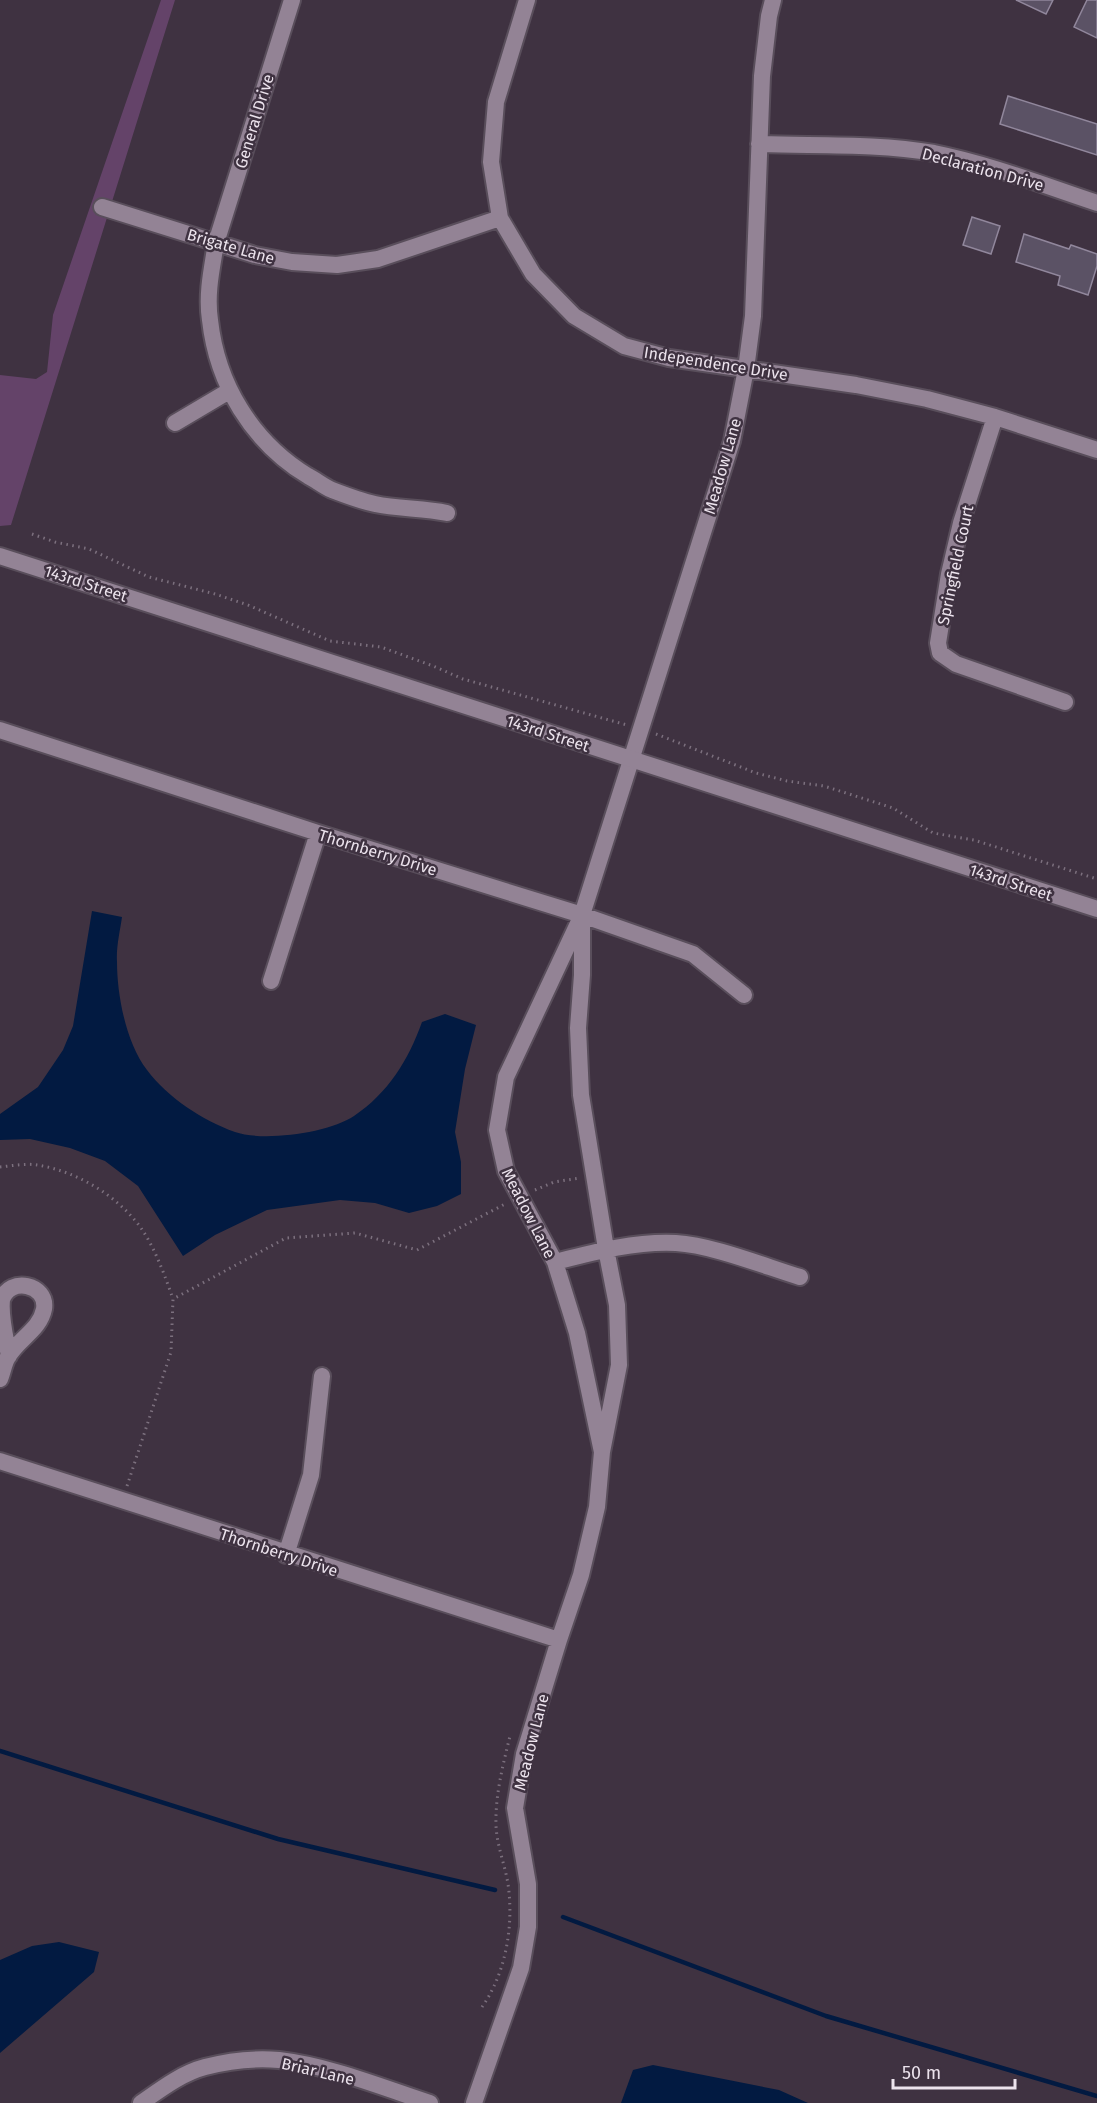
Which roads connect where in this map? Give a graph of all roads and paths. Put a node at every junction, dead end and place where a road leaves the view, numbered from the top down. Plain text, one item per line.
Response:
1 (292, 0) edge
2 (527, 0) edge
3 (773, 0) edge
4 (759, 144) junction
5 (1097, 203) edge
6 (102, 207) dead end
7 (500, 218) junction
8 (216, 243) junction
9 (746, 369) junction
10 (229, 391) junction
11 (995, 417) junction
12 (175, 423) dead end
13 (1097, 450) edge
14 (447, 513) dead end
15 (32, 534) dead end
16 (0, 556) edge
17 (1065, 702) dead end
18 (641, 729) junction
19 (0, 730) edge
20 (631, 760) junction
21 (318, 833) junction
22 (1097, 879) edge
23 (1097, 909) edge
24 (582, 915) junction
25 (271, 981) dead end
26 (744, 996) dead end
27 (0, 1167) edge
28 (594, 1176) junction
29 (519, 1197) junction
30 (606, 1249) junction
31 (555, 1263) junction
32 (800, 1277) dead end
33 (173, 1299) junction
34 (9, 1356) dead end
35 (322, 1376) dead end
36 (0, 1379) edge
37 (602, 1452) junction
38 (0, 1461) edge
39 (122, 1501) junction
40 (286, 1554) junction
41 (559, 1640) junction
42 (510, 1736) dead end
43 (482, 2007) dead end
44 (141, 2103) edge
45 (430, 2103) edge
46 (474, 2103) edge

1 - 8 street, General Drive
2 - 7 street, Independence Drive
3 - 4 street, Meadow Lane
4 - 5 street, Declaration Drive
4 - 9 street, Meadow Lane
6 - 8 street, Brigate Lane
7 - 8 street, Brigate Lane
7 - 9 street, Independence Drive
8 - 10 street, General Drive
9 - 11 street, Independence Drive
9 - 18 street, Meadow Lane
10 - 12 street
10 - 14 street, General Drive
11 - 13 street, Independence Drive
11 - 17 street, Springfield Court
15 - 18 path
16 - 20 street, 143rd Street
18 - 20 street, Meadow Lane
18 - 22 path
19 - 21 street, Thornberry Drive
20 - 23 street, 143rd Street
20 - 24 street, Meadow Lane
21 - 24 street, Thornberry Drive
21 - 25 street
24 - 26 street, Thornberry Drive
24 - 28 street, Meadow Lane
24 - 29 street, Meadow Lane
27 - 33 path
28 - 29 path
28 - 30 street, Meadow Lane
29 - 31 street, Meadow Lane
29 - 33 path
30 - 31 street
30 - 32 street
30 - 37 street, Meadow Lane
31 - 37 street, Meadow Lane
33 - 39 path
34 - 36 street
35 - 40 street
37 - 41 street, Meadow Lane
38 - 39 street, Thornberry Drive
39 - 40 street, Thornberry Drive
40 - 41 street, Thornberry Drive
41 - 46 street, Meadow Lane
42 - 43 path
44 - 45 street, Briar Lane

